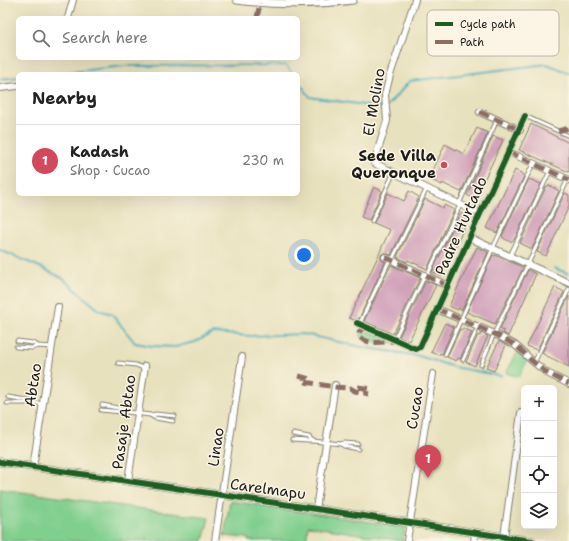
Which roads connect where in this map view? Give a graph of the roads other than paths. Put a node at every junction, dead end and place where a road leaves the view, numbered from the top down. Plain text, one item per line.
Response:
1 (73, 0) edge
2 (237, 0) edge
3 (353, 0) edge
4 (415, 0) edge
5 (266, 2) edge
6 (69, 16) edge
7 (16, 86) edge
8 (0, 88) edge
9 (480, 112) dead end
10 (525, 116) joint
11 (497, 120) junction
12 (520, 130) junction
13 (569, 136) edge
14 (509, 152) junction
15 (534, 164) junction
16 (550, 171) junction
17 (394, 172) junction
18 (568, 179) edge
19 (427, 188) junction
20 (460, 204) junction
21 (480, 214) junction
22 (372, 221) dead end
23 (470, 238) junction
24 (493, 248) junction
25 (510, 256) junction
26 (389, 259) junction
27 (528, 264) junction
28 (426, 276) junction
29 (569, 283) edge
30 (448, 286) junction
31 (569, 289) edge
32 (58, 307) dead end
33 (437, 309) junction
34 (460, 320) junction
35 (358, 324) joint
36 (478, 327) junction
37 (494, 334) junction
38 (394, 340) junction
39 (17, 341) dead end
40 (38, 346) junction
41 (16, 347) dead end
42 (52, 347) junction
43 (445, 355) dead end
44 (242, 357) dead end
45 (463, 360) dead end
46 (534, 362) junction
47 (118, 363) dead end
48 (481, 365) dead end
49 (145, 368) joint
50 (433, 374) dead end
51 (568, 382) edge
52 (335, 385) dead end
53 (8, 397) dead end
54 (30, 402) junction
55 (7, 403) dead end
56 (43, 404) junction
57 (102, 406) dead end
58 (101, 410) dead end
59 (127, 412) junction
60 (138, 413) junction
61 (521, 414) dead end
62 (150, 415) junction
63 (175, 416) dead end
64 (173, 421) dead end
65 (293, 434) dead end
66 (292, 440) dead end
67 (313, 441) junction
68 (326, 443) junction
69 (341, 444) junction
70 (358, 444) dead end
71 (358, 449) dead end
72 (0, 462) edge
73 (33, 467) junction
74 (128, 481) junction
75 (223, 495) junction
76 (316, 509) junction
77 (410, 523) junction
78 (475, 533) junction
79 (504, 537) junction
80 (216, 541) edge
81 (407, 541) edge
82 (474, 541) edge
83 (532, 541) edge

1 - 6 street
2 - 5 street
3 - 5 street
4 - 17 street, El Molino
7 - 8 street
9 - 11 street
10 - 12 street, Padre Hurtado
10 - 13 lane
11 - 12 street
11 - 20 lane
12 - 14 street, Padre Hurtado
14 - 15 street
14 - 21 street, Padre Hurtado
15 - 16 street
15 - 24 lane
16 - 18 street
16 - 25 lane
17 - 19 street
17 - 22 lane
18 - 27 lane
19 - 20 street
19 - 26 lane
20 - 21 street
20 - 28 lane
21 - 23 street, Padre Hurtado
23 - 24 street
23 - 30 street, Padre Hurtado
24 - 25 street
24 - 34 lane
25 - 27 street
26 - 28 street
26 - 35 lane
27 - 29 street
27 - 37 lane
28 - 30 street
28 - 38 lane
30 - 33 street, Padre Hurtado
31 - 46 lane
32 - 42 street, Abtao
33 - 34 street
33 - 38 street, Padre Hurtado
34 - 36 street
34 - 43 lane
35 - 38 street
36 - 37 street
36 - 45 lane
37 - 46 street
37 - 48 lane
39 - 40 lane
40 - 41 lane
40 - 42 lane
42 - 56 street, Abtao
44 - 75 street, Linao
46 - 51 street
47 - 49 lane
49 - 60 street, Pasaje Abtao
50 - 77 street, Cucao
52 - 68 street
53 - 54 lane
54 - 55 lane
54 - 56 lane
56 - 73 street, Abtao
57 - 59 lane
58 - 59 lane
59 - 60 lane
60 - 62 lane
60 - 74 street, Pasaje Abtao
61 - 79 street
62 - 63 lane
62 - 64 lane
65 - 67 lane
66 - 67 lane
67 - 68 lane
68 - 69 lane
68 - 76 street
69 - 70 lane
69 - 71 lane
72 - 73 street, Carelmapu
73 - 74 street, Carelmapu
74 - 75 street, Carelmapu
75 - 76 street, Carelmapu
75 - 80 street, Linao
76 - 77 street, Carelmapu
77 - 78 street, Carelmapu
77 - 81 street, Cucao
78 - 79 street, Carelmapu
78 - 82 street
79 - 83 street, Carelmapu

